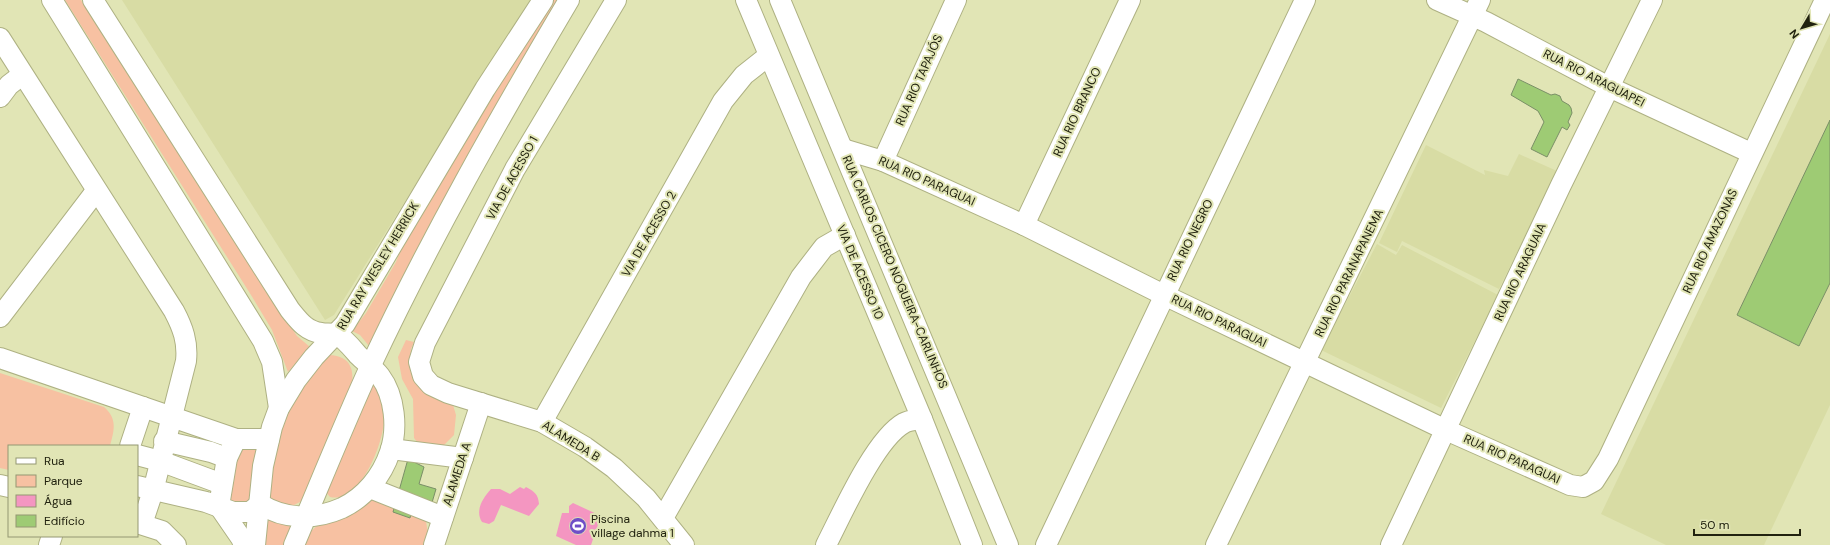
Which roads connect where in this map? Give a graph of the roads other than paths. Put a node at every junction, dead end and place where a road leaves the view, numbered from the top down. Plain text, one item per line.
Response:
1 (52, 0) edge
2 (93, 0) edge
3 (543, 0) edge
4 (569, 0) edge
5 (616, 0) edge
6 (746, 0) edge
7 (780, 0) edge
8 (956, 0) edge
9 (1130, 0) edge
10 (1305, 0) edge
11 (1437, 0) edge
12 (1652, 0) edge
13 (1825, 0) edge
14 (1476, 8) edge
15 (0, 38) edge
16 (768, 56) junction
17 (22, 75) junction
18 (1609, 87) junction
19 (0, 97) edge
20 (844, 149) junction
21 (1751, 153) junction
22 (883, 161) junction
23 (96, 191) junction
24 (1024, 225) junction
25 (845, 235) junction
26 (1164, 294) junction
27 (0, 317) edge
28 (336, 334) junction
29 (0, 358) edge
30 (419, 362) joint
31 (1305, 362) junction
32 (371, 367) junction
33 (481, 403) junction
34 (143, 407) junction
35 (279, 408) junction
36 (172, 417) junction
37 (922, 419) junction
38 (542, 422) junction
39 (1446, 430) junction
40 (236, 439) junction
41 (269, 439) junction
42 (164, 441) junction
43 (130, 445) edge
44 (391, 449) junction
45 (138, 455) edge
46 (227, 458) junction
47 (463, 458) junction
48 (160, 461) junction
49 (1594, 481) joint
50 (222, 484) junction
51 (145, 488) edge
52 (370, 488) junction
53 (260, 504) junction
54 (219, 506) junction
55 (306, 517) junction
56 (443, 517) junction
57 (663, 518) junction
58 (139, 524) edge
59 (176, 545) edge
60 (244, 545) edge
61 (255, 545) edge
62 (294, 545) edge
63 (434, 545) edge
64 (684, 545) edge
65 (826, 545) edge
66 (972, 545) edge
67 (1008, 545) edge
68 (1046, 545) edge
69 (1216, 545) edge
70 (1391, 545) edge

1 - 35 street
2 - 28 street
3 - 28 street, RUA RAY WESLEY HERRICK
4 - 32 street
5 - 30 street, VIA DE ACESSO 1
6 - 16 street, VIA DE ACESSO 10
7 - 20 street, RUA CARLOS CICERO NOGUEIRA-CARLINHOS
8 - 22 street, RUA RIO TAPAJÓS
9 - 24 street, RUA RIO BRANCO
10 - 26 street, RUA RIO NEGRO
11 - 14 street, RUA RIO ARAGUAPEI
12 - 18 street, RUA RIO ARAGUAIA
13 - 21 street, RUA RIO AMAZONAS
14 - 18 street, RUA RIO ARAGUAPEI
14 - 31 street, RUA RIO PARANAPANEMA
15 - 17 street
16 - 25 street, VIA DE ACESSO 10
16 - 38 street, VIA DE ACESSO 2
17 - 19 street
17 - 23 street
18 - 21 street, RUA RIO ARAGUAPEI
18 - 39 street, RUA RIO ARAGUAIA
20 - 22 street, RUA RIO PARAGUAI
20 - 67 street, RUA CARLOS CICERO NOGUEIRA-CARLINHOS
21 - 49 street, RUA RIO AMAZONAS
22 - 24 street, RUA RIO PARAGUAI
23 - 27 street
23 - 36 street
24 - 26 street, RUA RIO PARAGUAI
25 - 37 street, VIA DE ACESSO 10
25 - 57 street
26 - 31 street, RUA RIO PARAGUAI
26 - 68 street, RUA RIO NEGRO
28 - 32 street
28 - 35 street, RUA RAY WESLEY HERRICK
29 - 34 street
30 - 33 street, ALAMEDA B
31 - 39 street, RUA RIO PARAGUAI
31 - 69 street, RUA RIO PARANAPANEMA
32 - 44 street
32 - 55 street
33 - 38 street, ALAMEDA B
33 - 47 street, ALAMEDA A
34 - 36 street
34 - 43 street
35 - 41 street, RUA RAY WESLEY HERRICK
36 - 40 street
36 - 42 street
37 - 65 street
37 - 66 street, VIA DE ACESSO 10
38 - 57 street, ALAMEDA B
39 - 49 street, RUA RIO PARAGUAI
39 - 70 street, RUA RIO ARAGUAIA
40 - 41 street
40 - 46 street
41 - 53 street, RUA RAY WESLEY HERRICK
42 - 46 street
42 - 48 street
44 - 47 street
44 - 52 street
45 - 48 street
46 - 50 street
47 - 56 street, ALAMEDA A
48 - 50 street
48 - 51 street
50 - 54 street
51 - 54 street
51 - 58 street
52 - 55 street
52 - 56 street
53 - 54 street
53 - 55 street
53 - 61 street, RUA RAY WESLEY HERRICK
54 - 60 street
55 - 62 street
56 - 63 street, ALAMEDA A
57 - 64 street, ALAMEDA B
58 - 59 street

